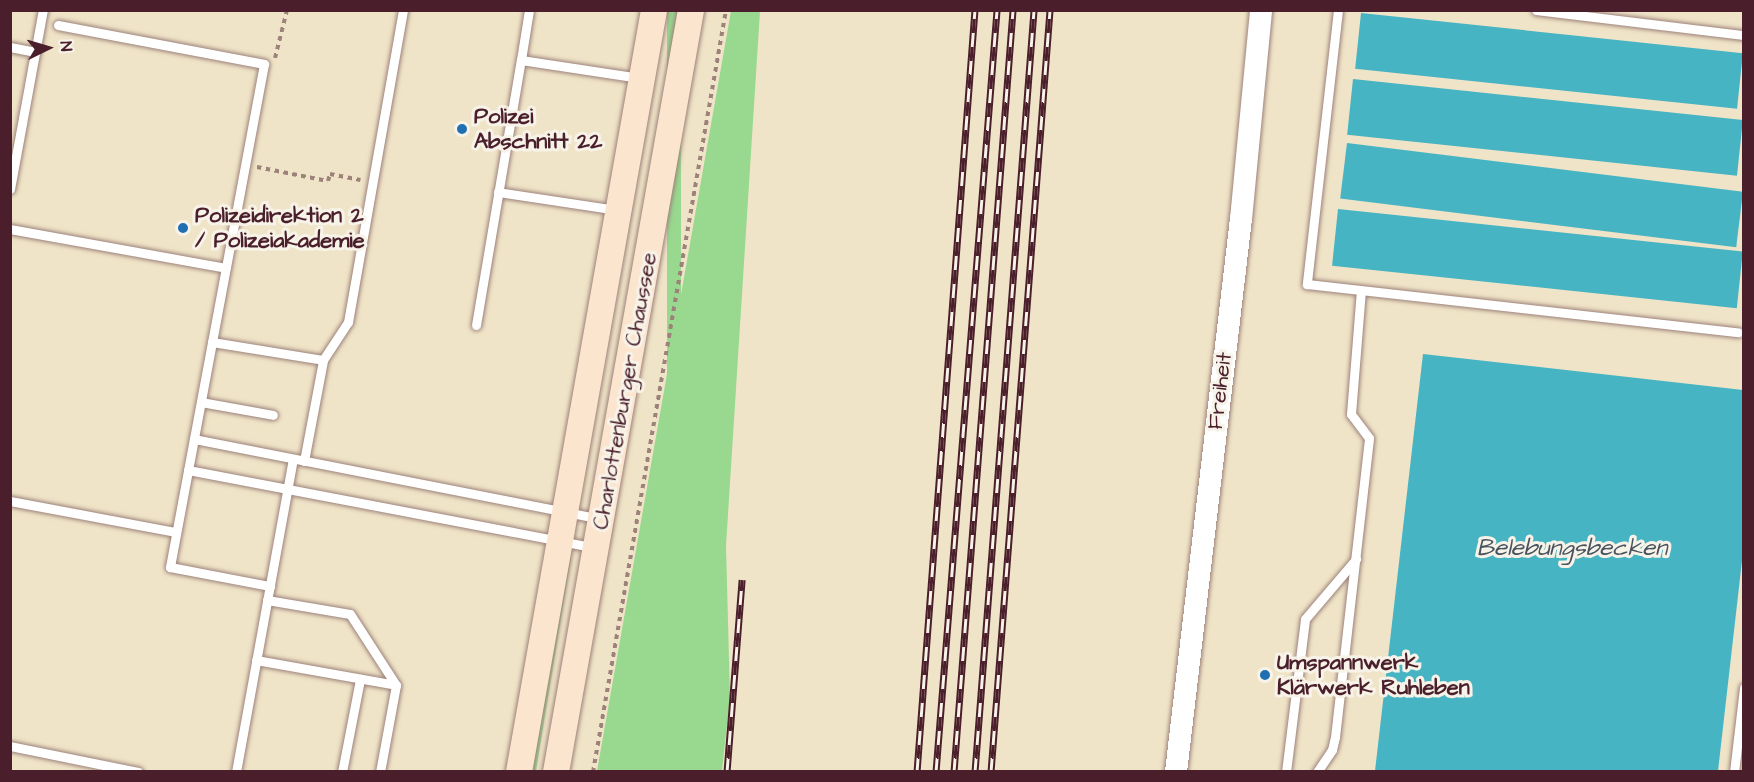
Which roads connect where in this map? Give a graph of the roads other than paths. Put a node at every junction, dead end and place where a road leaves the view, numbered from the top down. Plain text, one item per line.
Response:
1 (43, 10) edge
2 (402, 10) edge
3 (529, 10) edge
4 (654, 10) edge
5 (691, 10) edge
6 (1261, 10) edge
7 (1338, 10) edge
8 (1536, 10) edge
9 (58, 25) dead end
10 (1743, 35) edge
11 (10, 47) edge
12 (36, 52) junction
13 (521, 60) junction
14 (642, 79) junction
15 (10, 189) edge
16 (498, 192) junction
17 (619, 210) junction
18 (10, 229) edge
19 (226, 267) junction
20 (1361, 290) junction
21 (476, 325) dead end
22 (1737, 332) dead end
23 (212, 342) junction
24 (323, 360) junction
25 (201, 402) junction
26 (273, 414) dead end
27 (194, 439) junction
28 (293, 459) junction
29 (304, 461) junction
30 (188, 471) junction
31 (287, 489) junction
32 (10, 501) edge
33 (565, 512) junction
34 (602, 520) junction
35 (176, 532) junction
36 (560, 541) junction
37 (597, 548) junction
38 (1356, 559) junction
39 (270, 586) junction
40 (267, 600) junction
41 (256, 660) junction
42 (360, 679) junction
43 (396, 685) junction
44 (1743, 688) edge
45 (10, 746) edge
46 (138, 771) edge
47 (236, 771) edge
48 (342, 771) edge
49 (380, 771) edge
50 (519, 771) edge
51 (556, 771) edge
52 (1176, 771) edge
53 (1286, 771) edge
54 (1317, 771) edge
55 (1734, 771) edge

1 - 12 lane
2 - 24 lane
3 - 13 lane
4 - 14 main road, Charlottenburger Chaussee
5 - 34 main road, Charlottenburger Chaussee
6 - 52 street, Freiheit
7 - 20 lane
8 - 10 lane
9 - 19 lane
11 - 12 lane
12 - 15 lane
13 - 14 lane
13 - 16 lane
14 - 17 main road, Charlottenburger Chaussee
16 - 17 lane
16 - 21 lane
17 - 33 main road, Charlottenburger Chaussee
18 - 19 lane
19 - 23 lane
20 - 22 lane
20 - 38 lane
23 - 24 lane
23 - 25 lane
24 - 29 lane
25 - 26 lane
25 - 27 lane
27 - 28 lane
27 - 30 lane
28 - 29 lane
28 - 31 lane
29 - 33 lane
30 - 31 lane
30 - 35 lane
31 - 36 lane
31 - 39 lane
32 - 35 lane
33 - 34 lane
33 - 36 main road, Charlottenburger Chaussee
34 - 37 main road, Charlottenburger Chaussee
35 - 39 lane
36 - 37 lane
36 - 50 main road, Charlottenburger Chaussee
37 - 51 main road, Charlottenburger Chaussee
38 - 53 lane
38 - 54 lane
39 - 40 lane
40 - 41 lane
40 - 43 lane
41 - 42 lane
41 - 47 lane
42 - 43 lane
42 - 48 lane
43 - 49 lane
44 - 55 lane
45 - 46 lane

